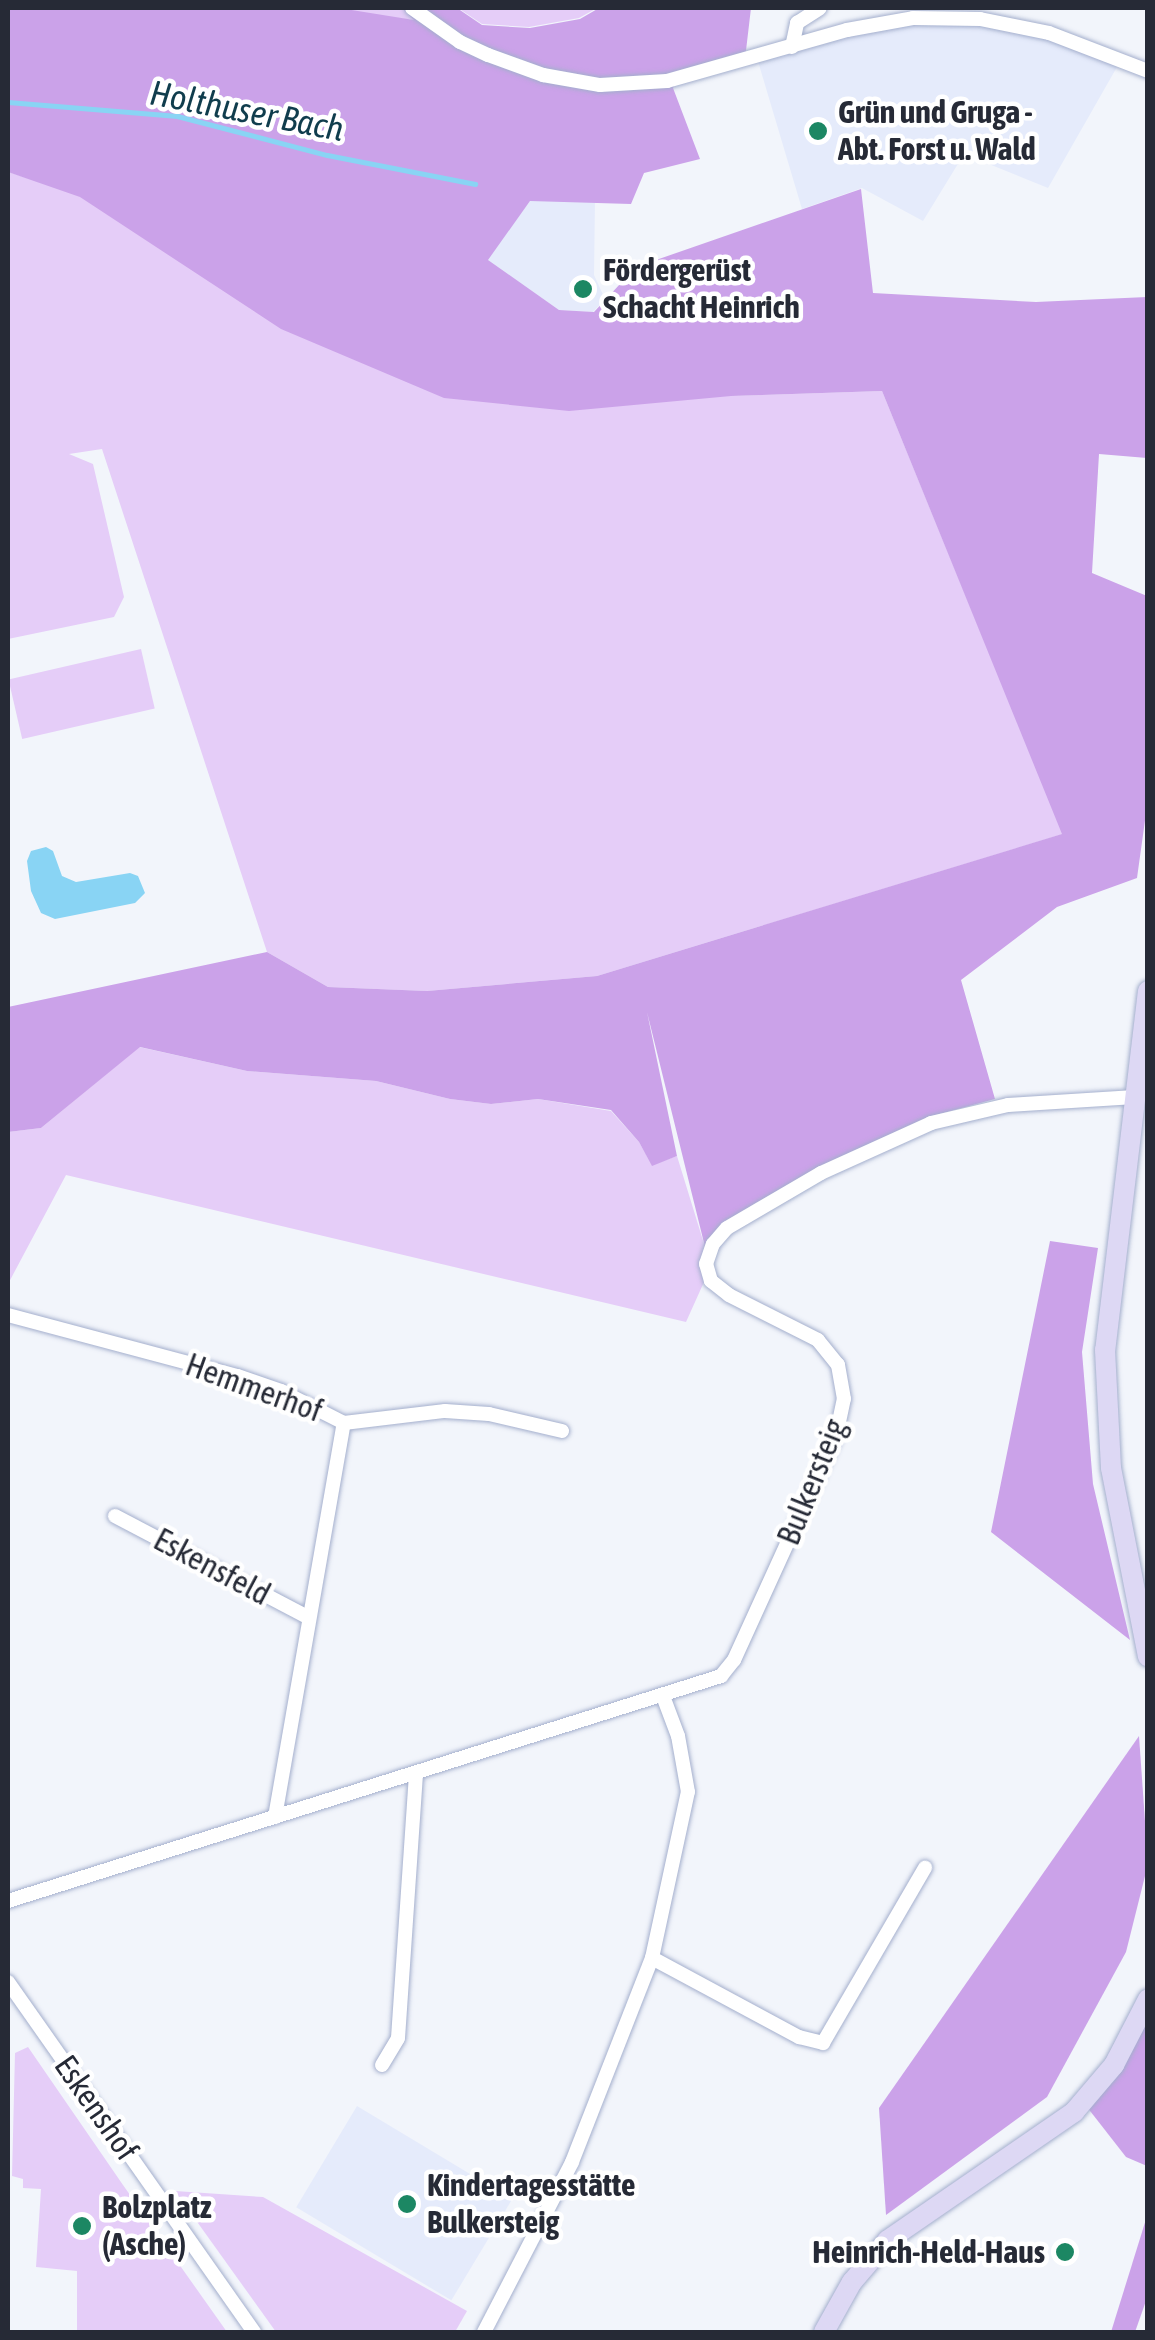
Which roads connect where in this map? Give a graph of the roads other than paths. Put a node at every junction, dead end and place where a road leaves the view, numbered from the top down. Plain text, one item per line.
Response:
1 (412, 8) edge
2 (820, 8) edge
3 (792, 46) junction
4 (1148, 71) edge
5 (1148, 991) edge
6 (1135, 1097) junction
7 (8, 1316) edge
8 (344, 1423) junction
9 (562, 1431) dead end
10 (116, 1516) dead end
11 (309, 1618) junction
12 (1148, 1656) edge
13 (663, 1696) junction
14 (416, 1776) junction
15 (275, 1817) junction
16 (925, 1868) dead end
17 (8, 1901) edge
18 (652, 1958) junction
19 (8, 1982) edge
20 (1148, 1999) edge
21 (382, 2065) dead end
22 (254, 2332) edge
23 (484, 2332) edge
24 (824, 2332) edge

1 - 3 street
2 - 3 street
3 - 4 street
5 - 6 main road
6 - 12 main road
6 - 13 street, Bulkersteig
7 - 8 street, Hemmerhof
8 - 9 street, Hemmerhof
8 - 11 street, Eskensfeld
10 - 11 street, Eskensfeld
11 - 15 street, Eskensfeld
13 - 14 street, Bulkersteig
13 - 18 street
14 - 15 street, Bulkersteig
14 - 21 street
15 - 17 street, Bulkersteig
16 - 18 street
18 - 23 street
19 - 22 street, Eskenshof
20 - 24 main road

